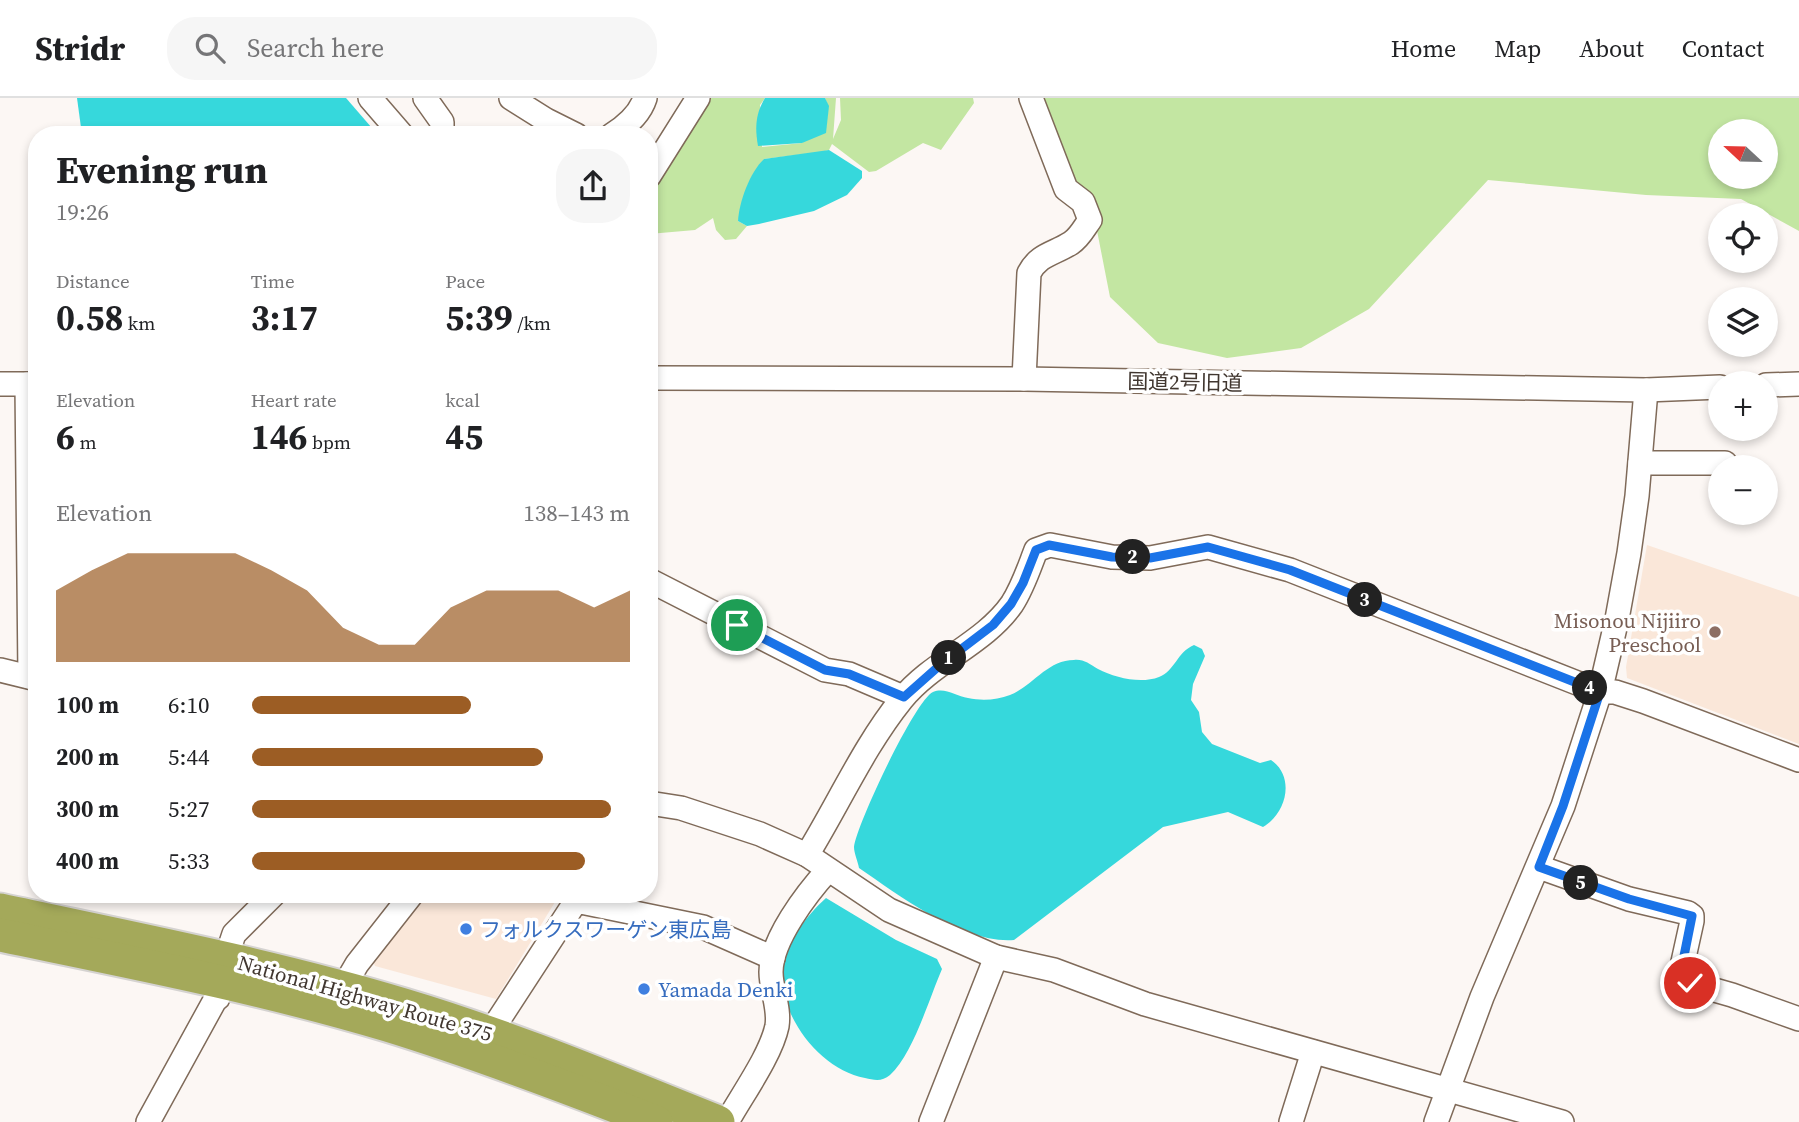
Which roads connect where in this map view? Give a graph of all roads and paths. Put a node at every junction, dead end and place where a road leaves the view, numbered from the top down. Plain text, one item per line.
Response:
1 (370, 98) edge
2 (425, 98) edge
3 (511, 98) edge
4 (645, 98) edge
5 (698, 98) edge
6 (1031, 98) edge
7 (394, 126) edge
8 (442, 126) edge
9 (558, 126) edge
10 (625, 126) edge
11 (658, 162) edge
12 (658, 378) edge
13 (1024, 379) junction
14 (0, 384) edge
15 (28, 384) edge
16 (1799, 384) edge
17 (1778, 385) edge
18 (1708, 387) edge
19 (1646, 390) junction
20 (1640, 463) junction
21 (1708, 463) edge
22 (658, 585) edge
23 (0, 670) edge
24 (28, 677) edge
25 (1600, 692) junction
26 (904, 697) junction
27 (1799, 760) edge
28 (658, 804) edge
29 (807, 855) junction
30 (1539, 867) junction
31 (828, 870) junction
32 (265, 903) edge
33 (405, 903) edge
34 (567, 903) edge
35 (593, 903) edge
36 (0, 910) edge
37 (0, 935) edge
38 (996, 957) junction
39 (773, 958) junction
40 (225, 970) junction
41 (342, 988) junction
42 (1799, 1019) edge
43 (490, 1034) junction
44 (1313, 1052) junction
45 (1447, 1089) junction
46 (148, 1122) edge
47 (656, 1122) edge
48 (718, 1122) edge
49 (727, 1122) edge
50 (931, 1122) edge
51 (1291, 1122) edge
52 (1436, 1122) edge
53 (1562, 1122) edge

1 - 7 street
2 - 8 street
3 - 9 street
4 - 10 street
5 - 11 street
6 - 13 street
12 - 13 street, 国道2号旧道
13 - 19 street, 国道2号旧道
14 - 15 street
16 - 17 street
18 - 19 street, 国道2号旧道
19 - 20 street
20 - 21 street
20 - 25 street
22 - 26 street
23 - 24 street
25 - 26 street
25 - 27 street
25 - 30 street
26 - 29 street
28 - 29 street
29 - 31 street
30 - 42 street
30 - 45 street
31 - 38 street
31 - 39 street
32 - 40 street
33 - 41 street
34 - 43 street
35 - 39 street
36 - 40 highway, National Highway Route 375
37 - 40 highway, National Highway Route 375
38 - 44 street
38 - 50 street
39 - 49 street
40 - 41 highway, National Highway Route 375
40 - 46 street
40 - 47 highway, National Highway Route 375
41 - 43 highway, National Highway Route 375
43 - 48 highway, National Highway Route 375
44 - 45 street
44 - 51 street
45 - 52 street
45 - 53 street

